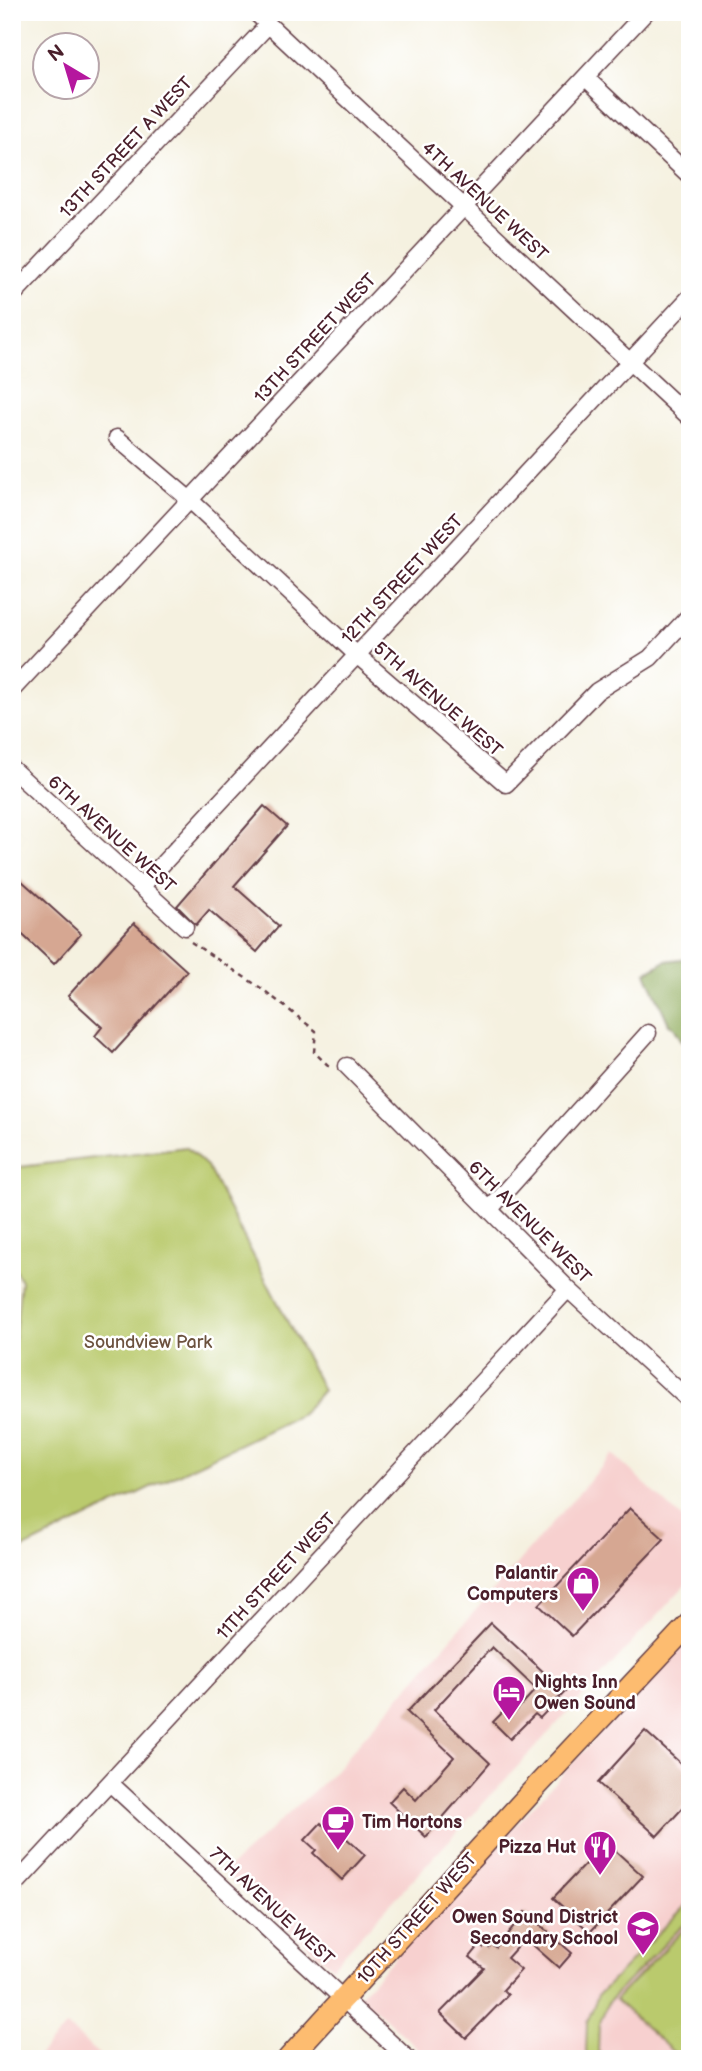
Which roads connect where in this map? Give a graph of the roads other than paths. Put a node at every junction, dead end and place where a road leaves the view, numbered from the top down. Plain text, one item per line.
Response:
1 (255, 12) edge
2 (646, 12) edge
3 (268, 25) junction
4 (586, 78) junction
5 (690, 176) edge
6 (464, 207) junction
7 (12, 296) edge
8 (690, 297) edge
9 (630, 363) junction
10 (690, 418) edge
11 (117, 438) dead end
12 (190, 500) junction
13 (690, 615) edge
14 (357, 655) junction
15 (12, 690) edge
16 (12, 769) edge
17 (141, 887) junction
18 (186, 927) road end
19 (648, 1033) dead end
20 (347, 1066) road end
21 (490, 1209) junction
22 (568, 1289) junction
23 (690, 1401) edge
24 (690, 1623) edge
25 (110, 1783) junction
26 (12, 1888) edge
27 (344, 1998) junction
28 (288, 2059) edge
29 (408, 2059) edge

1 - 3 street, 4TH AVENUE WEST
2 - 4 street, 13TH STREET WEST
3 - 6 street, 4TH AVENUE WEST
3 - 7 street, 13TH STREET A WEST
4 - 5 street
4 - 6 street, 13TH STREET WEST
6 - 9 street, 4TH AVENUE WEST
6 - 12 street, 13TH STREET WEST
8 - 9 street, 12TH STREET WEST
9 - 10 street, 4TH AVENUE WEST
9 - 14 street, 12TH STREET WEST
11 - 12 street, 5TH AVENUE WEST
12 - 14 street, 5TH AVENUE WEST
12 - 15 street, 13TH STREET WEST
13 - 14 street, 5TH AVENUE WEST
14 - 17 street, 12TH STREET WEST
16 - 17 street, 6TH AVENUE WEST
17 - 18 street, 6TH AVENUE WEST
19 - 21 street
20 - 21 street, 6TH AVENUE WEST
21 - 22 street, 6TH AVENUE WEST
22 - 23 street, 6TH AVENUE WEST
22 - 25 street, 11TH STREET WEST
24 - 27 main road, 10TH STREET WEST
25 - 26 street, 11TH STREET WEST
25 - 27 street, 7TH AVENUE WEST
27 - 28 main road, 10TH STREET WEST
27 - 29 street, 7TH AVENUE WEST

